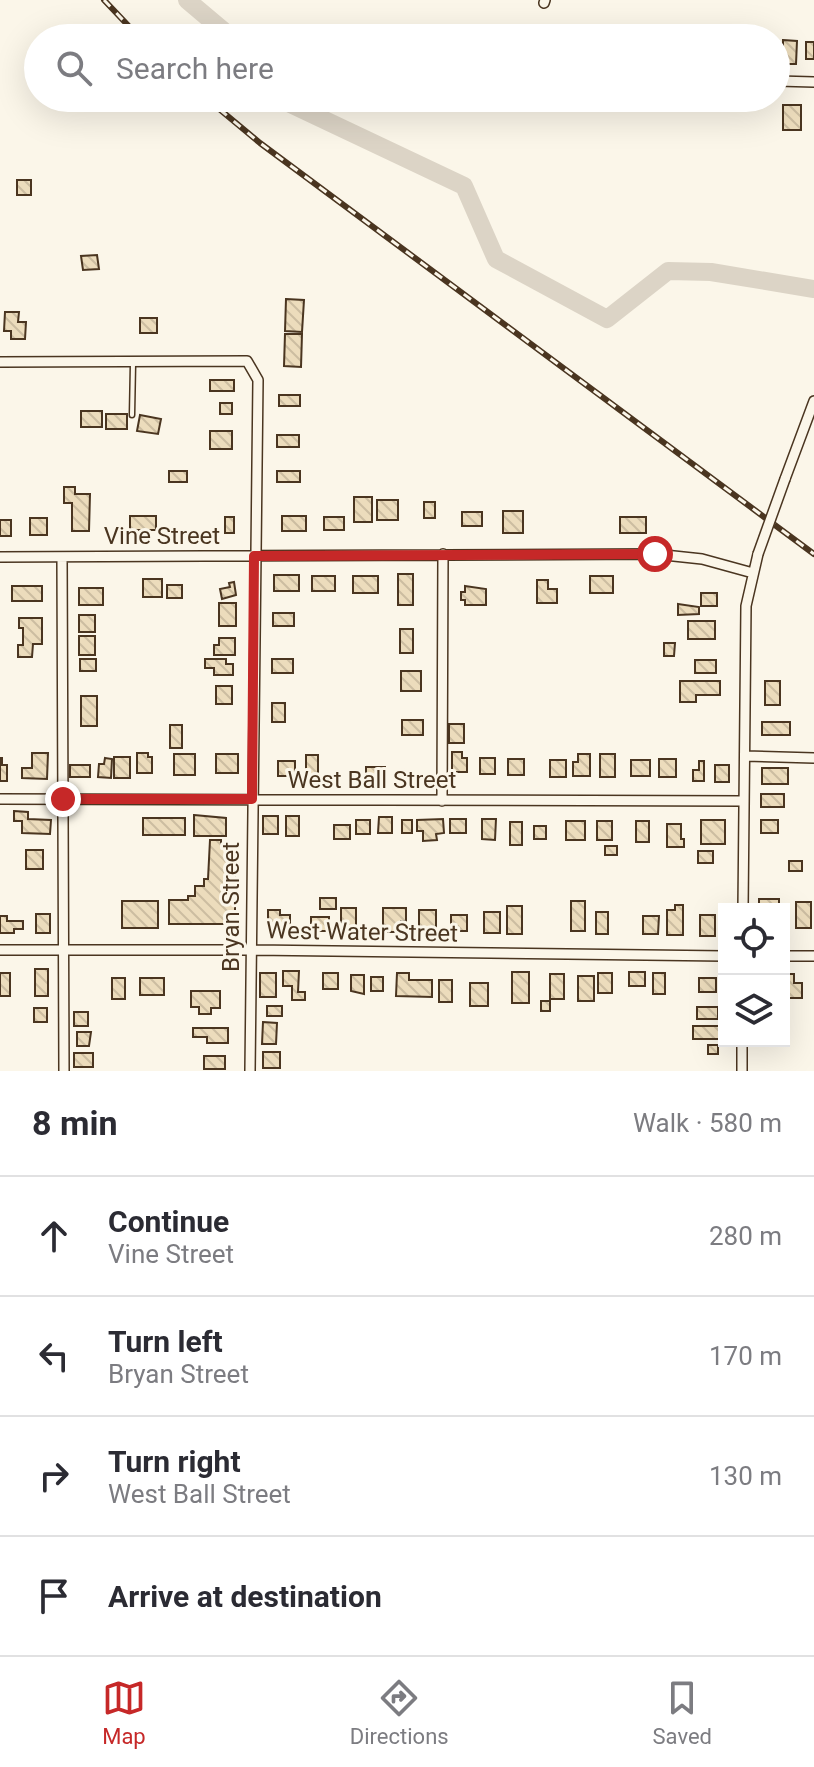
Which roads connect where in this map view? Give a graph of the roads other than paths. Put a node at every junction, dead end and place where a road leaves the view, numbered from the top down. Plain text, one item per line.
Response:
1 (790, 81) edge
2 (814, 82) edge
3 (0, 362) edge
4 (133, 362) junction
5 (814, 401) edge
6 (132, 415) dead end
7 (443, 554) junction
8 (254, 556) junction
9 (0, 557) edge
10 (62, 557) junction
11 (753, 573) junction
12 (745, 756) junction
13 (814, 758) edge
14 (0, 799) edge
15 (63, 799) junction
16 (252, 799) junction
17 (442, 801) junction
18 (744, 801) junction
19 (743, 903) edge
20 (0, 950) edge
21 (64, 950) junction
22 (251, 950) junction
23 (718, 956) edge
24 (790, 956) edge
25 (814, 956) edge
26 (742, 1047) edge
27 (64, 1071) edge
28 (250, 1071) edge
29 (742, 1071) edge

1 - 2 street
3 - 4 street
4 - 6 lane
4 - 8 street, Bryan Street
5 - 11 street, bridge
7 - 8 street, Vine Street
7 - 11 street, Vine Street
7 - 17 street
8 - 10 street, Vine Street
8 - 16 street, Bryan Street
9 - 10 street, Vine Street
10 - 15 street
11 - 12 street
12 - 13 street
12 - 18 street
14 - 15 street, West Ball Street
15 - 16 street, West Ball Street
15 - 21 street
16 - 17 street, West Ball Street
16 - 22 street, Bryan Street
17 - 18 street, West Ball Street
18 - 19 street
20 - 21 street, West Water Street
21 - 22 street, West Water Street
21 - 27 street
22 - 23 street, West Water Street
22 - 28 street, Bryan Street
24 - 25 street
26 - 29 street

